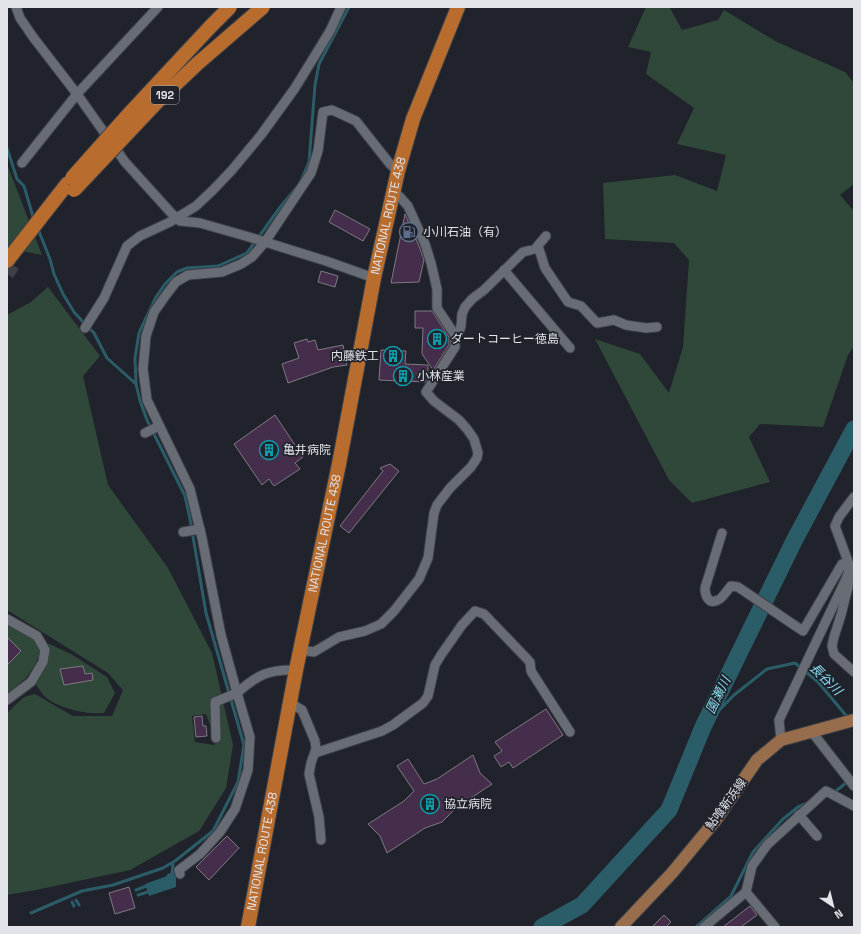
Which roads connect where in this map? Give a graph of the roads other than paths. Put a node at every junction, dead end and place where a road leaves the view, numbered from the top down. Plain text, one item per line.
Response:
1 (16, 7) edge
2 (158, 7) edge
3 (230, 7) edge
4 (263, 7) edge
5 (341, 7) edge
6 (458, 7) edge
7 (77, 94) junction
8 (22, 163) dead end
9 (398, 171) junction
10 (70, 187) junction
11 (393, 193) junction
12 (177, 218) junction
13 (546, 236) dead end
14 (265, 242) junction
15 (538, 246) junction
16 (10, 263) tunnel mouth
17 (504, 270) junction
18 (374, 278) junction
19 (657, 327) dead end
20 (85, 328) dead end
21 (455, 335) junction
22 (570, 348) dead end
23 (159, 426) junction
24 (145, 433) dead end
25 (854, 497) edge
26 (200, 529) junction
27 (183, 532) dead end
28 (722, 533) dead end
29 (850, 567) junction
30 (7, 618) edge
31 (301, 650) junction
32 (296, 670) junction
33 (854, 672) edge
34 (235, 694) junction
35 (7, 700) edge
36 (290, 703) junction
37 (854, 720) edge
38 (570, 732) dead end
39 (812, 732) junction
40 (216, 738) dead end
41 (781, 740) junction
42 (315, 753) junction
43 (854, 786) edge
44 (854, 806) edge
45 (799, 815) junction
46 (818, 836) dead end
47 (321, 840) dead end
48 (180, 874) dead end
49 (746, 892) junction
50 (248, 927) edge
51 (621, 927) edge
52 (704, 927) edge
53 (775, 927) edge

1 - 7 street
2 - 7 street
3 - 10 highway, 192, bridge
4 - 10 highway, 192, bridge
5 - 12 street
6 - 9 highway, NATIONAL ROUTE 438
7 - 8 street
7 - 12 street
9 - 11 highway, NATIONAL ROUTE 438
9 - 14 street
10 - 16 highway, 192
11 - 18 highway, NATIONAL ROUTE 438
11 - 21 street
12 - 14 street
12 - 20 street
13 - 15 street
14 - 18 street
14 - 23 street
15 - 17 street
15 - 19 street
17 - 21 street
17 - 22 street
18 - 31 highway, NATIONAL ROUTE 438
21 - 31 street
23 - 24 street
23 - 26 street
25 - 29 street
26 - 27 street
26 - 34 street
28 - 29 street
29 - 33 street
29 - 41 street
30 - 35 street
31 - 32 highway, NATIONAL ROUTE 438
32 - 34 street
32 - 36 highway, NATIONAL ROUTE 438
34 - 40 street
34 - 48 street
36 - 42 street
36 - 50 highway, NATIONAL ROUTE 438
37 - 39 main road, 鮎喰新浜線
38 - 42 street
39 - 41 main road, 鮎喰新浜線
39 - 43 street
41 - 51 main road, 鮎喰新浜線
42 - 47 street
44 - 45 street
45 - 46 street
45 - 49 street
49 - 52 street
49 - 53 street

